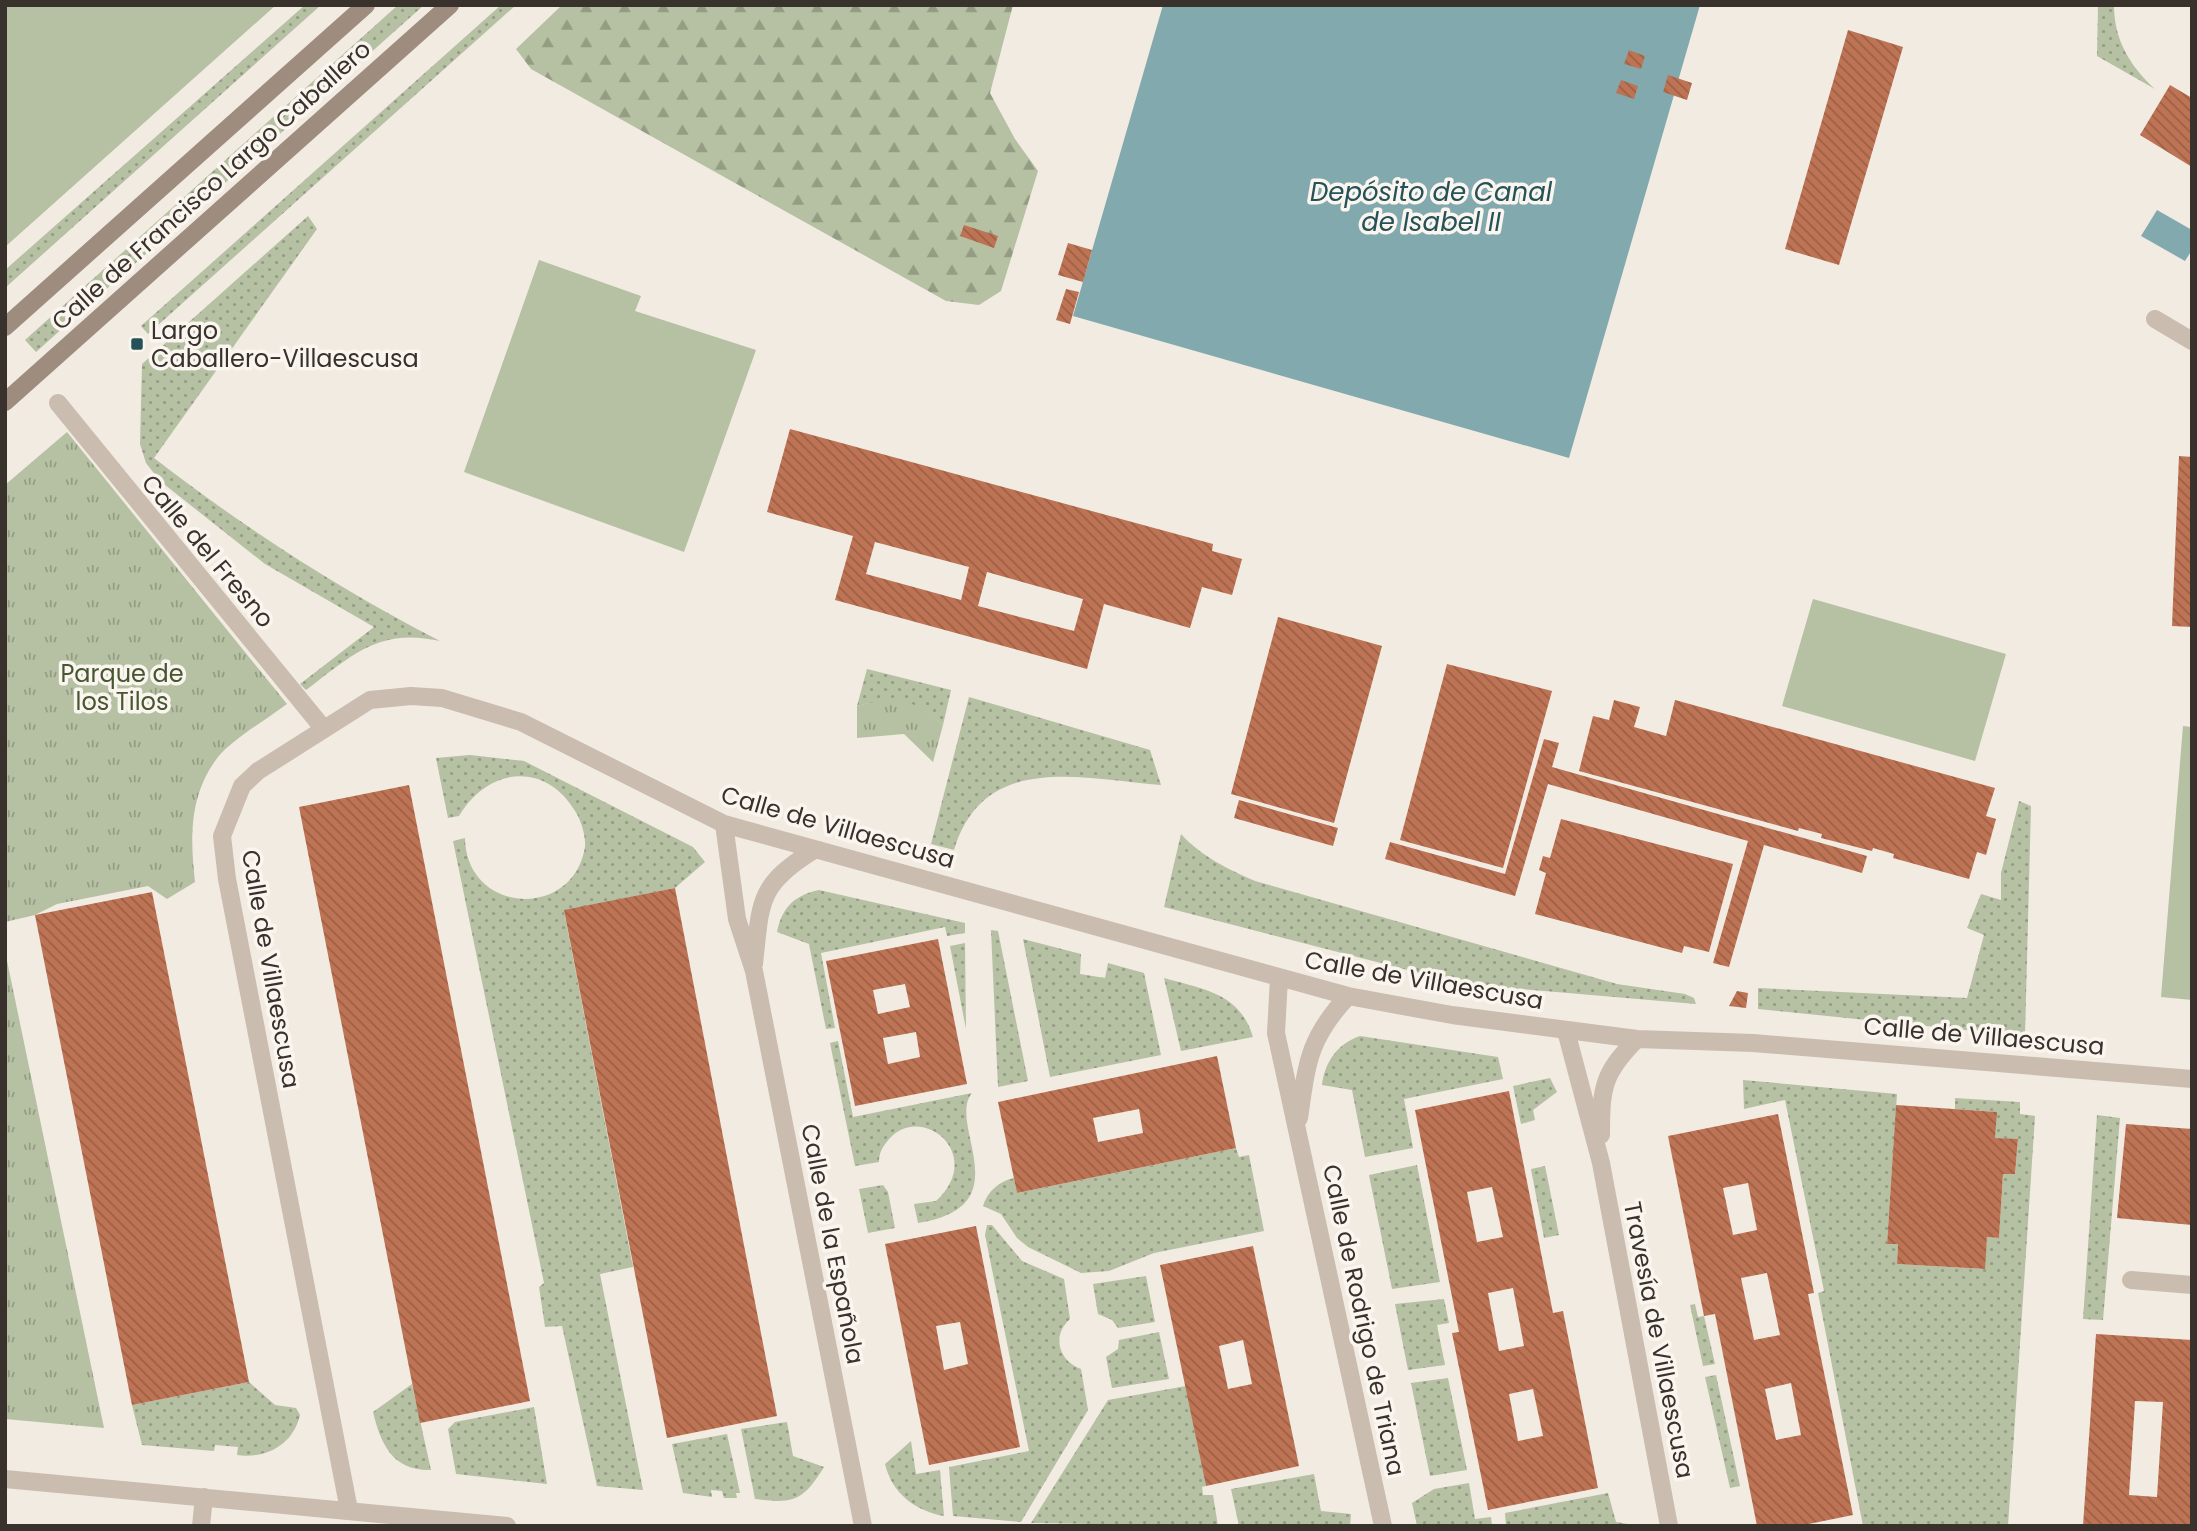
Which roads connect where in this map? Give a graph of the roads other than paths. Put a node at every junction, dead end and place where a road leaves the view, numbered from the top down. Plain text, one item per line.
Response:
1 (366, 5) edge
2 (450, 5) edge
3 (2155, 319) dead end
4 (5, 327) edge
5 (2192, 341) edge
6 (5, 402) edge
7 (58, 403) dead end
8 (323, 728) junction
9 (724, 824) junction
10 (814, 850) junction
11 (754, 971) junction
12 (1279, 978) junction
13 (1348, 996) junction
14 (1566, 1031) junction
15 (1637, 1039) junction
16 (2192, 1079) edge
17 (1298, 1125) junction
18 (1601, 1163) junction
19 (2131, 1280) dead end
20 (2192, 1285) edge
21 (5, 1479) edge
22 (204, 1497) junction
23 (349, 1510) junction
24 (201, 1526) edge
25 (507, 1526) edge
26 (863, 1526) edge
27 (1383, 1526) edge
28 (1670, 1526) edge

1 - 4 main road, Calle de Francisco Largo Caballero
2 - 6 main road, Calle de Francisco Largo Caballero
3 - 5 street
7 - 8 street, Calle del Fresno
8 - 9 street, Calle de Villaescusa
8 - 23 street, Calle de Villaescusa
9 - 10 street, Calle de Villaescusa
9 - 11 street, Calle de la Española
10 - 11 street, Calle de la Española
10 - 12 street, Calle de Villaescusa
11 - 26 street, Calle de la Española
12 - 13 street, Calle de Villaescusa
12 - 17 street, Calle de Rodrigo de Triana
13 - 14 street, Calle de Villaescusa
13 - 17 street, Calle de Rodrigo de Triana
14 - 15 street, Calle de Villaescusa
14 - 18 street, Travesía de Villaescusa
15 - 16 street, Calle de Villaescusa
15 - 18 street, Travesía de Villaescusa
17 - 27 street, Calle de Rodrigo de Triana
18 - 28 street, Travesía de Villaescusa
19 - 20 street
21 - 22 street
22 - 23 street
22 - 24 street
23 - 25 street

